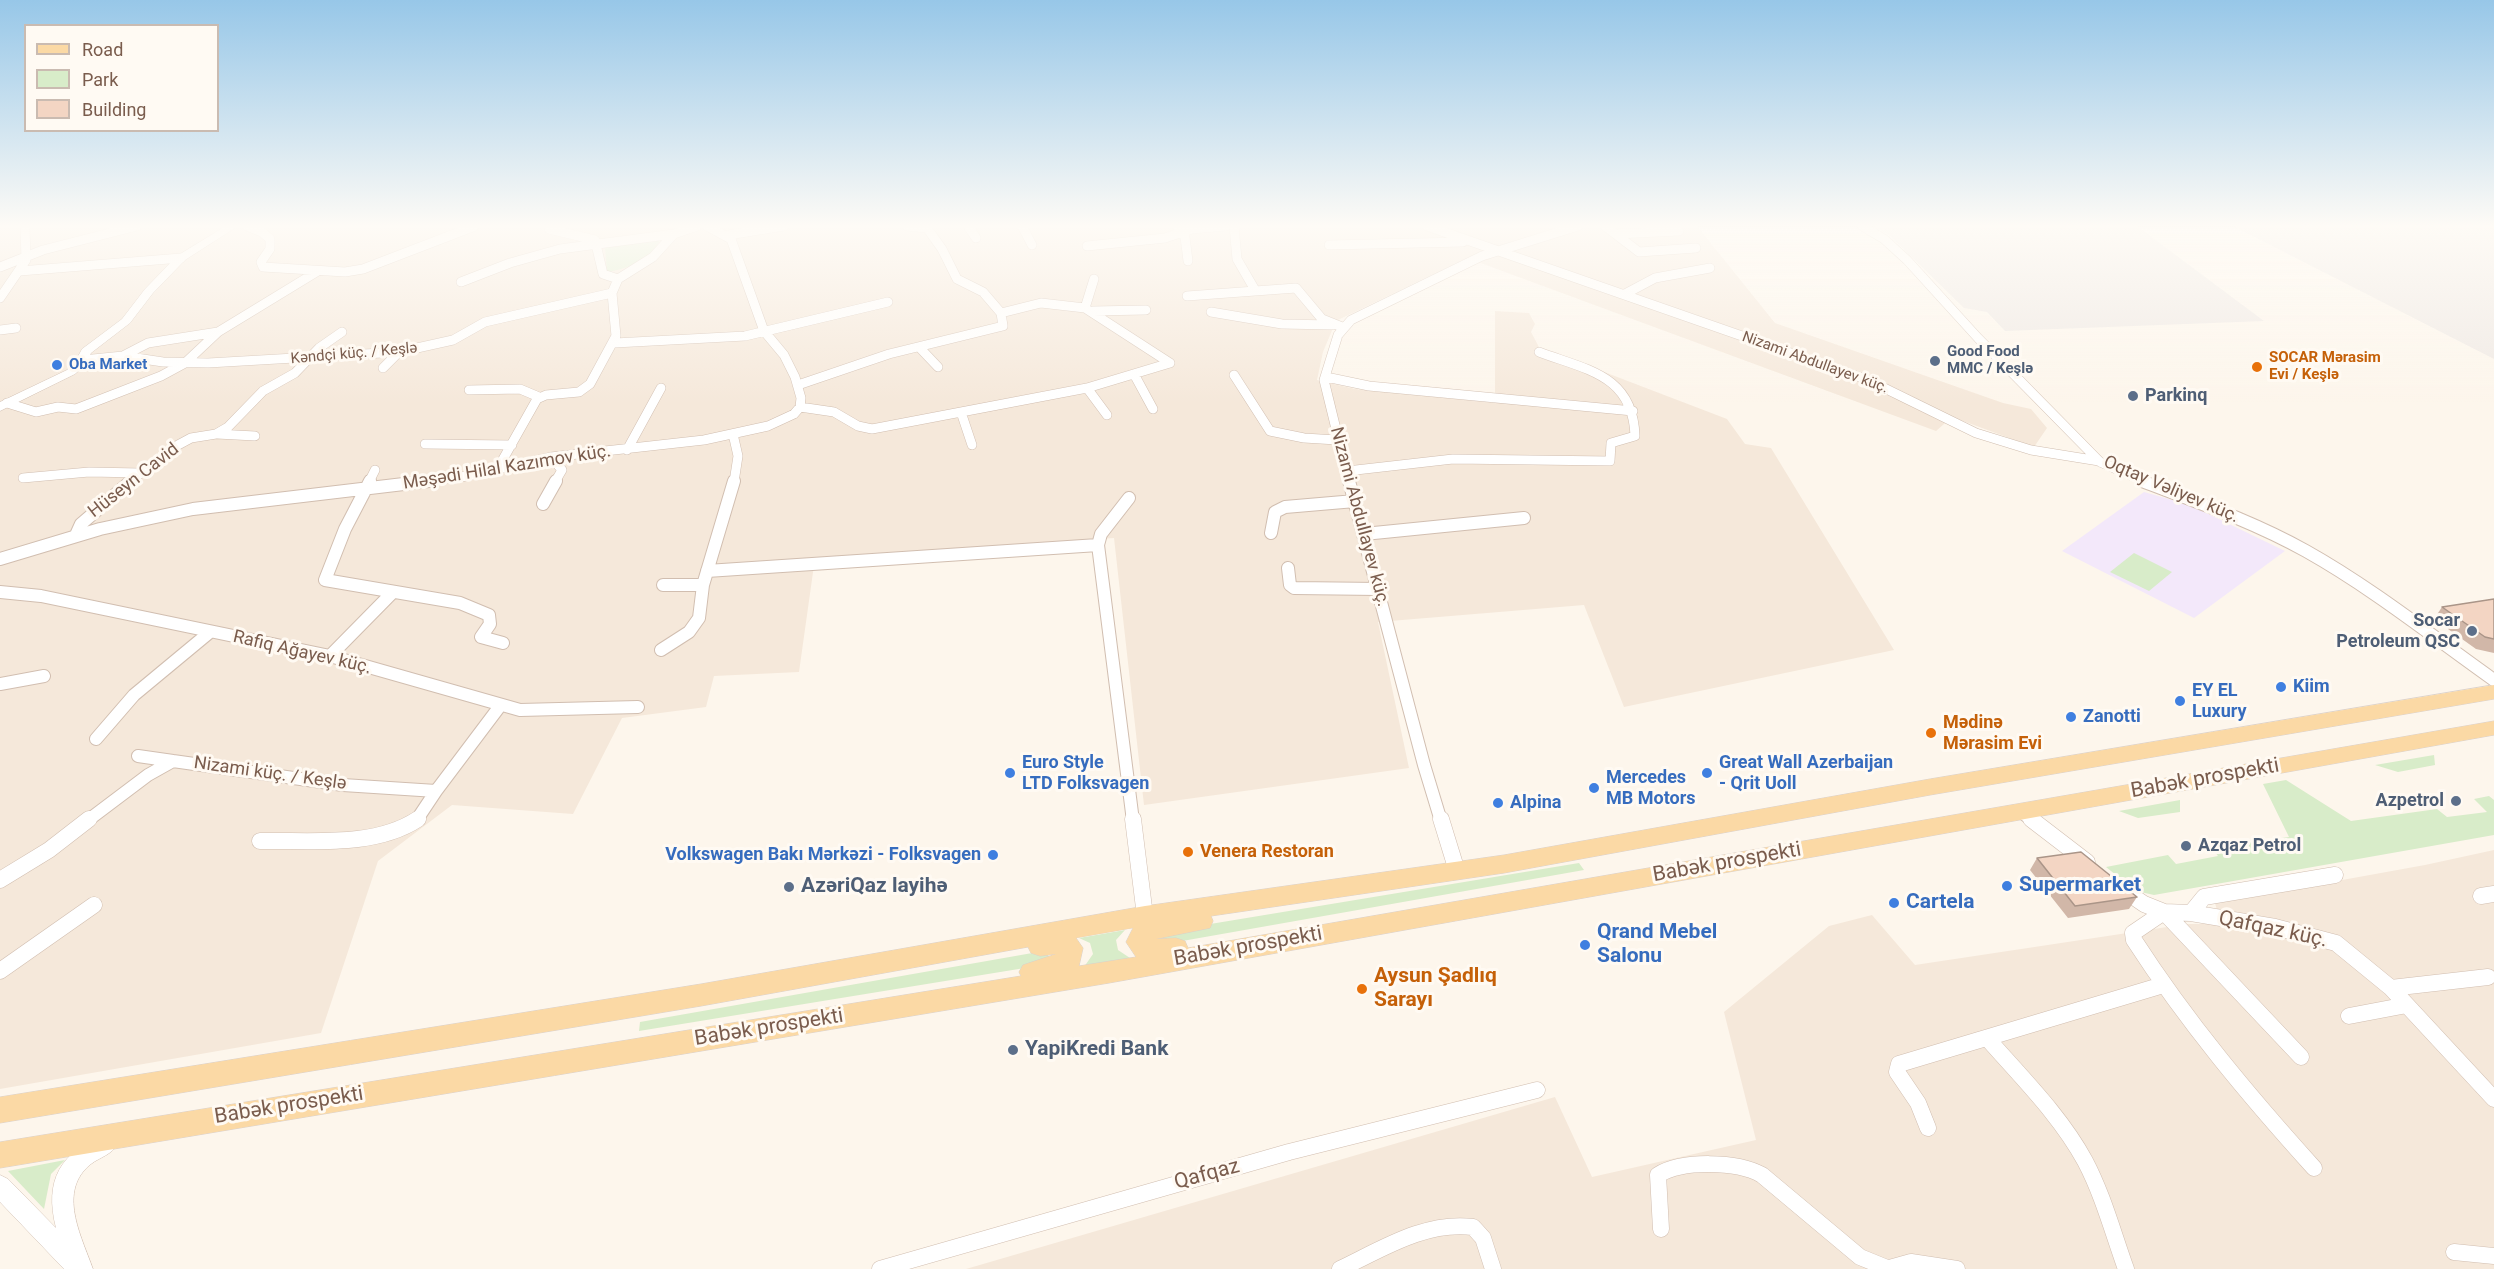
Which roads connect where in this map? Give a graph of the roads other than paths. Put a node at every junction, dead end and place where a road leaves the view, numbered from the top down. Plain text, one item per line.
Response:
1 (9, 285) edge
2 (154, 285) edge
3 (295, 285) edge
4 (615, 285) edge
5 (748, 285) edge
6 (969, 285) edge
7 (1093, 285) edge
8 (1252, 285) edge
9 (1420, 285) edge
10 (1598, 285) edge
11 (1636, 285) edge
12 (1930, 285) edge
13 (1255, 290) junction
14 (612, 293) junction
15 (1625, 294) junction
16 (1186, 296) dead end
17 (0, 298) edge
18 (888, 302) dead end
19 (1089, 310) junction
20 (1146, 310) dead end
21 (1210, 312) dead end
22 (1001, 314) junction
23 (1337, 326) junction
24 (16, 328) dead end
25 (0, 330) edge
26 (764, 331) junction
27 (218, 332) junction
28 (342, 332) dead end
29 (615, 343) junction
30 (919, 347) junction
31 (399, 352) junction
32 (1539, 352) dead end
33 (123, 356) junction
34 (309, 359) junction
35 (83, 360) junction
36 (185, 363) junction
37 (938, 367) dead end
38 (383, 368) dead end
39 (1134, 374) junction
40 (1234, 375) dead end
41 (1326, 377) junction
42 (798, 385) junction
43 (661, 388) dead end
44 (1087, 388) junction
45 (469, 390) dead end
46 (539, 397) junction
47 (4, 405) edge
48 (800, 407) junction
49 (1153, 409) dead end
50 (1633, 411) junction
51 (961, 412) junction
52 (1107, 415) dead end
53 (216, 434) junction
54 (733, 434) junction
55 (255, 436) dead end
56 (1337, 440) junction
57 (425, 444) dead end
58 (512, 445) junction
59 (972, 445) dead end
60 (627, 450) junction
61 (551, 457) junction
62 (2100, 462) junction
63 (501, 468) junction
64 (375, 470) dead end
65 (1347, 471) junction
66 (140, 473) junction
67 (23, 478) dead end
68 (367, 488) junction
69 (1129, 498) dead end
70 (1355, 501) junction
71 (543, 504) dead end
72 (1524, 518) dead end
73 (1271, 533) dead end
74 (1364, 534) junction
75 (76, 536) junction
76 (1098, 545) junction
77 (0, 558) edge
78 (1288, 568) dead end
79 (706, 571) junction
80 (663, 585) dead end
81 (703, 585) junction
82 (1379, 589) junction
83 (0, 592) edge
84 (393, 592) junction
85 (210, 632) junction
86 (502, 643) dead end
87 (661, 650) dead end
88 (330, 656) junction
89 (44, 676) dead end
90 (2494, 680) edge
91 (0, 684) edge
92 (2494, 692) edge
93 (500, 706) junction
94 (638, 707) dead end
95 (2494, 728) edge
96 (96, 739) dead end
97 (138, 756) dead end
98 (173, 761) junction
99 (436, 791) junction
100 (2020, 811) junction
101 (260, 841) dead end
102 (1457, 871) junction
103 (2335, 875) dead end
104 (1432, 876) junction
105 (0, 880) edge
106 (94, 905) dead end
107 (2164, 912) junction
108 (2191, 913) junction
109 (1145, 916) junction
110 (1345, 930) junction
111 (882, 963) junction
112 (0, 971) edge
113 (2488, 977) dead end
114 (2163, 985) junction
115 (2391, 988) junction
116 (2407, 1005) junction
117 (2349, 1016) dead end
118 (1987, 1038) junction
119 (695, 1040) junction
120 (2301, 1058) dead end
121 (1537, 1090) dead end
122 (2494, 1099) edge
123 (0, 1110) edge
124 (165, 1126) junction
125 (1928, 1128) dead end
126 (0, 1155) edge
127 (2314, 1168) dead end
128 (0, 1186) edge
129 (1661, 1229) dead end
130 (2454, 1252) dead end
131 (2494, 1256) edge
132 (81, 1269) edge
133 (880, 1269) edge
134 (1340, 1269) edge
135 (1493, 1269) edge
136 (1886, 1269) edge
137 (1957, 1269) edge
138 (2126, 1269) edge

1 - 17 street
2 - 35 street
3 - 27 street
4 - 14 street
5 - 26 street
6 - 22 street
7 - 19 street
8 - 13 street
9 - 23 street
10 - 15 street, Nizami Abdullayev küç.
11 - 15 street
12 - 62 street, Oqtay Vəliyev küç.
13 - 16 street
13 - 23 street
14 - 29 street
14 - 31 street, Kəndçi küç. / Keşlə
15 - 62 street, Nizami Abdullayev küç.
18 - 26 street
19 - 20 street
19 - 22 street
19 - 39 street
21 - 23 street
22 - 30 street
23 - 41 street, Nizami Abdullayev küç.
24 - 25 street
26 - 29 street
26 - 42 street
27 - 33 street
27 - 36 street
28 - 34 street, Hüseyn Cavid
29 - 46 street
30 - 37 street
30 - 42 street
31 - 34 street, Kəndçi küç. / Keşlə
31 - 38 street
32 - 50 street
33 - 35 street, Kəndçi küç. / Keşlə
33 - 36 street, Kəndçi küç. / Keşlə
34 - 36 street, Kəndçi küç. / Keşlə
34 - 53 street, Hüseyn Cavid
35 - 47 street
36 - 47 street
39 - 44 street
39 - 49 street
40 - 56 street
41 - 50 street
41 - 56 street, Nizami Abdullayev küç.
42 - 48 street
43 - 60 street
44 - 51 street
44 - 52 street
45 - 46 street
46 - 58 street
48 - 51 street
48 - 54 street, Məşədi Hilal Kazımov küç.
50 - 65 street
51 - 59 street
53 - 55 street
53 - 66 street, Hüseyn Cavid
54 - 60 street, Məşədi Hilal Kazımov küç.
54 - 79 street
56 - 65 street, Nizami Abdullayev küç.
57 - 58 street
58 - 63 street
60 - 61 street, Məşədi Hilal Kazımov küç.
61 - 63 street, Məşədi Hilal Kazımov küç.
61 - 71 street
62 - 90 street, Oqtay Vəliyev küç.
63 - 68 street, Məşədi Hilal Kazımov küç.
64 - 68 street
65 - 70 street, Nizami Abdullayev küç.
66 - 67 street
66 - 75 street, Hüseyn Cavid
68 - 75 street, Məşədi Hilal Kazımov küç.
68 - 84 street
69 - 76 street
70 - 73 street
70 - 74 street, Nizami Abdullayev küç.
72 - 74 street
74 - 82 street, Nizami Abdullayev küç.
75 - 77 street, Məşədi Hilal Kazımov küç.
76 - 79 street
76 - 109 street
78 - 82 street
79 - 81 street
80 - 81 street
81 - 87 street
82 - 102 street, Nizami Abdullayev küç.
83 - 85 street, Rafiq Ağayev küç.
84 - 86 street
84 - 88 street
85 - 88 street, Rafiq Ağayev küç.
85 - 96 street
88 - 93 street, Rafiq Ağayev küç.
89 - 91 street
92 - 102 main road, Babək prospekti
93 - 94 street, Rafiq Ağayev küç.
93 - 99 street
95 - 100 main road, Babək prospekti
97 - 98 street
98 - 99 street, Nizami küç. / Keşlə
98 - 105 street, Nizami küç. / Keşlə
99 - 101 street
100 - 107 street, Qafqaz küç.
100 - 110 main road, Babək prospekti
102 - 104 main road, Babək prospekti
103 - 108 street
104 - 109 main road, Babək prospekti
104 - 110 main road
106 - 112 street
107 - 108 street, Qafqaz küç.
107 - 114 street
107 - 120 street
108 - 115 street, Qafqaz küç.
109 - 111 main road, Babək prospekti
110 - 119 main road, Babək prospekti
111 - 119 main road
111 - 123 main road, Babək prospekti
113 - 115 street
114 - 118 street
114 - 127 street
115 - 116 street, Qafqaz küç.
116 - 117 street
116 - 122 street, Qafqaz küç.
118 - 125 street
118 - 138 street
119 - 124 main road, Babək prospekti
121 - 133 street, Qafqaz
124 - 126 main road, Babək prospekti
124 - 132 street
128 - 132 street
129 - 136 street
130 - 131 street
134 - 135 street
136 - 137 street

